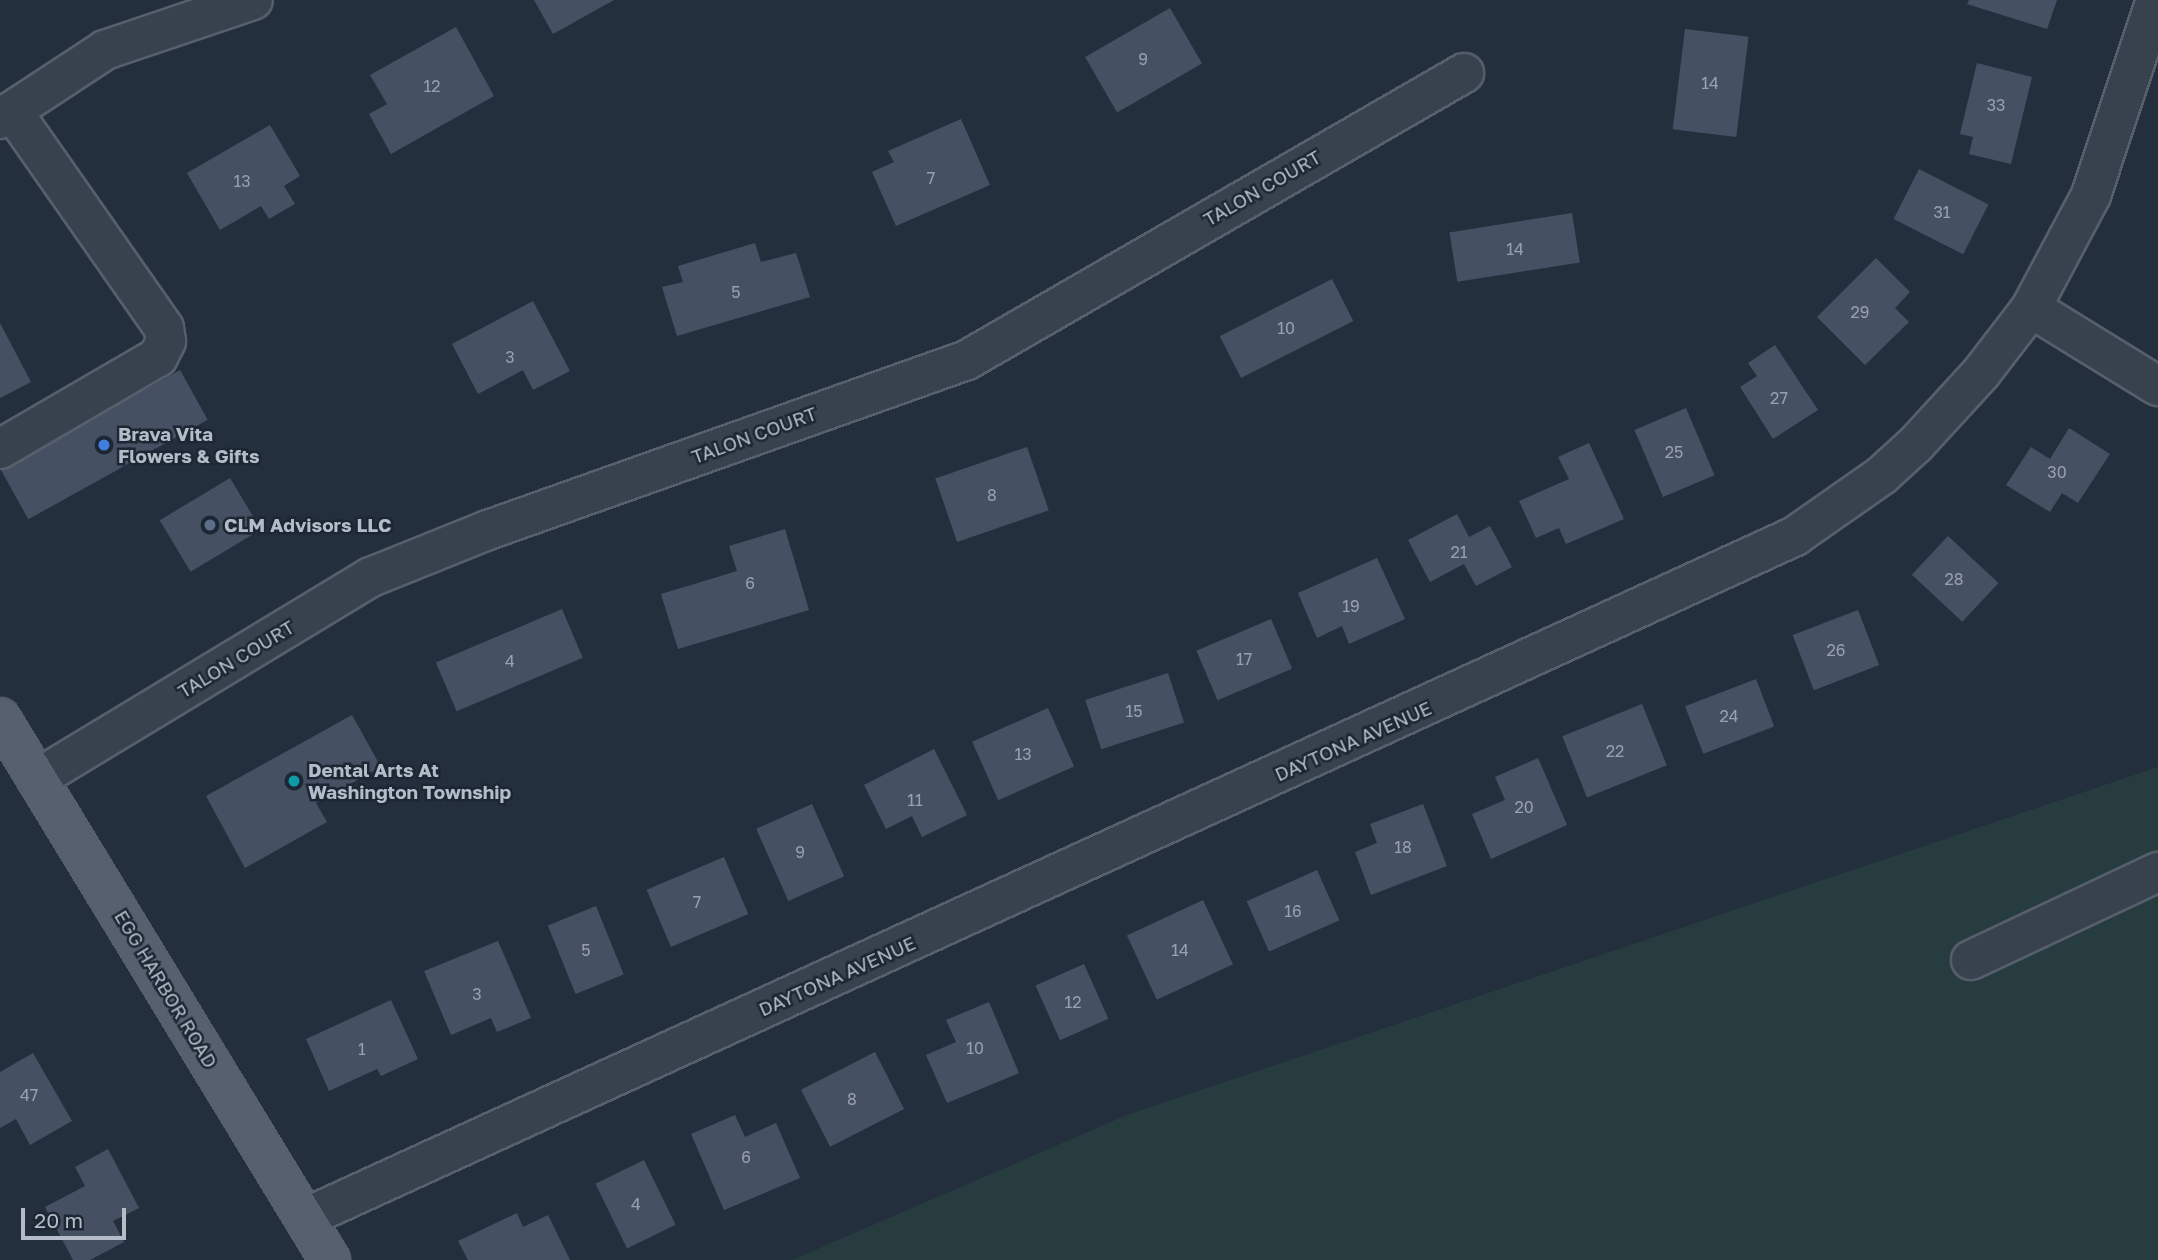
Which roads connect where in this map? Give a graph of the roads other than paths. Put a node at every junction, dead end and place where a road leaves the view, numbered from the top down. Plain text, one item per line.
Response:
1 (253, 0) edge
2 (2156, 0) edge
3 (1464, 73) dead end
4 (6, 115) edge
5 (2031, 308) junction
6 (2158, 386) edge
7 (0, 449) edge
8 (0, 718) edge
9 (37, 779) junction
10 (2158, 872) edge
11 (1971, 960) dead end
12 (305, 1218) junction
13 (330, 1260) edge

1 - 4 street
2 - 5 street, DAYTONA AVENUE
3 - 9 street, TALON COURT
4 - 7 street
5 - 6 street
5 - 12 street, DAYTONA AVENUE
8 - 9 main road, EGG HARBOR ROAD
9 - 12 main road, EGG HARBOR ROAD
10 - 11 street
12 - 13 main road, EGG HARBOR ROAD

